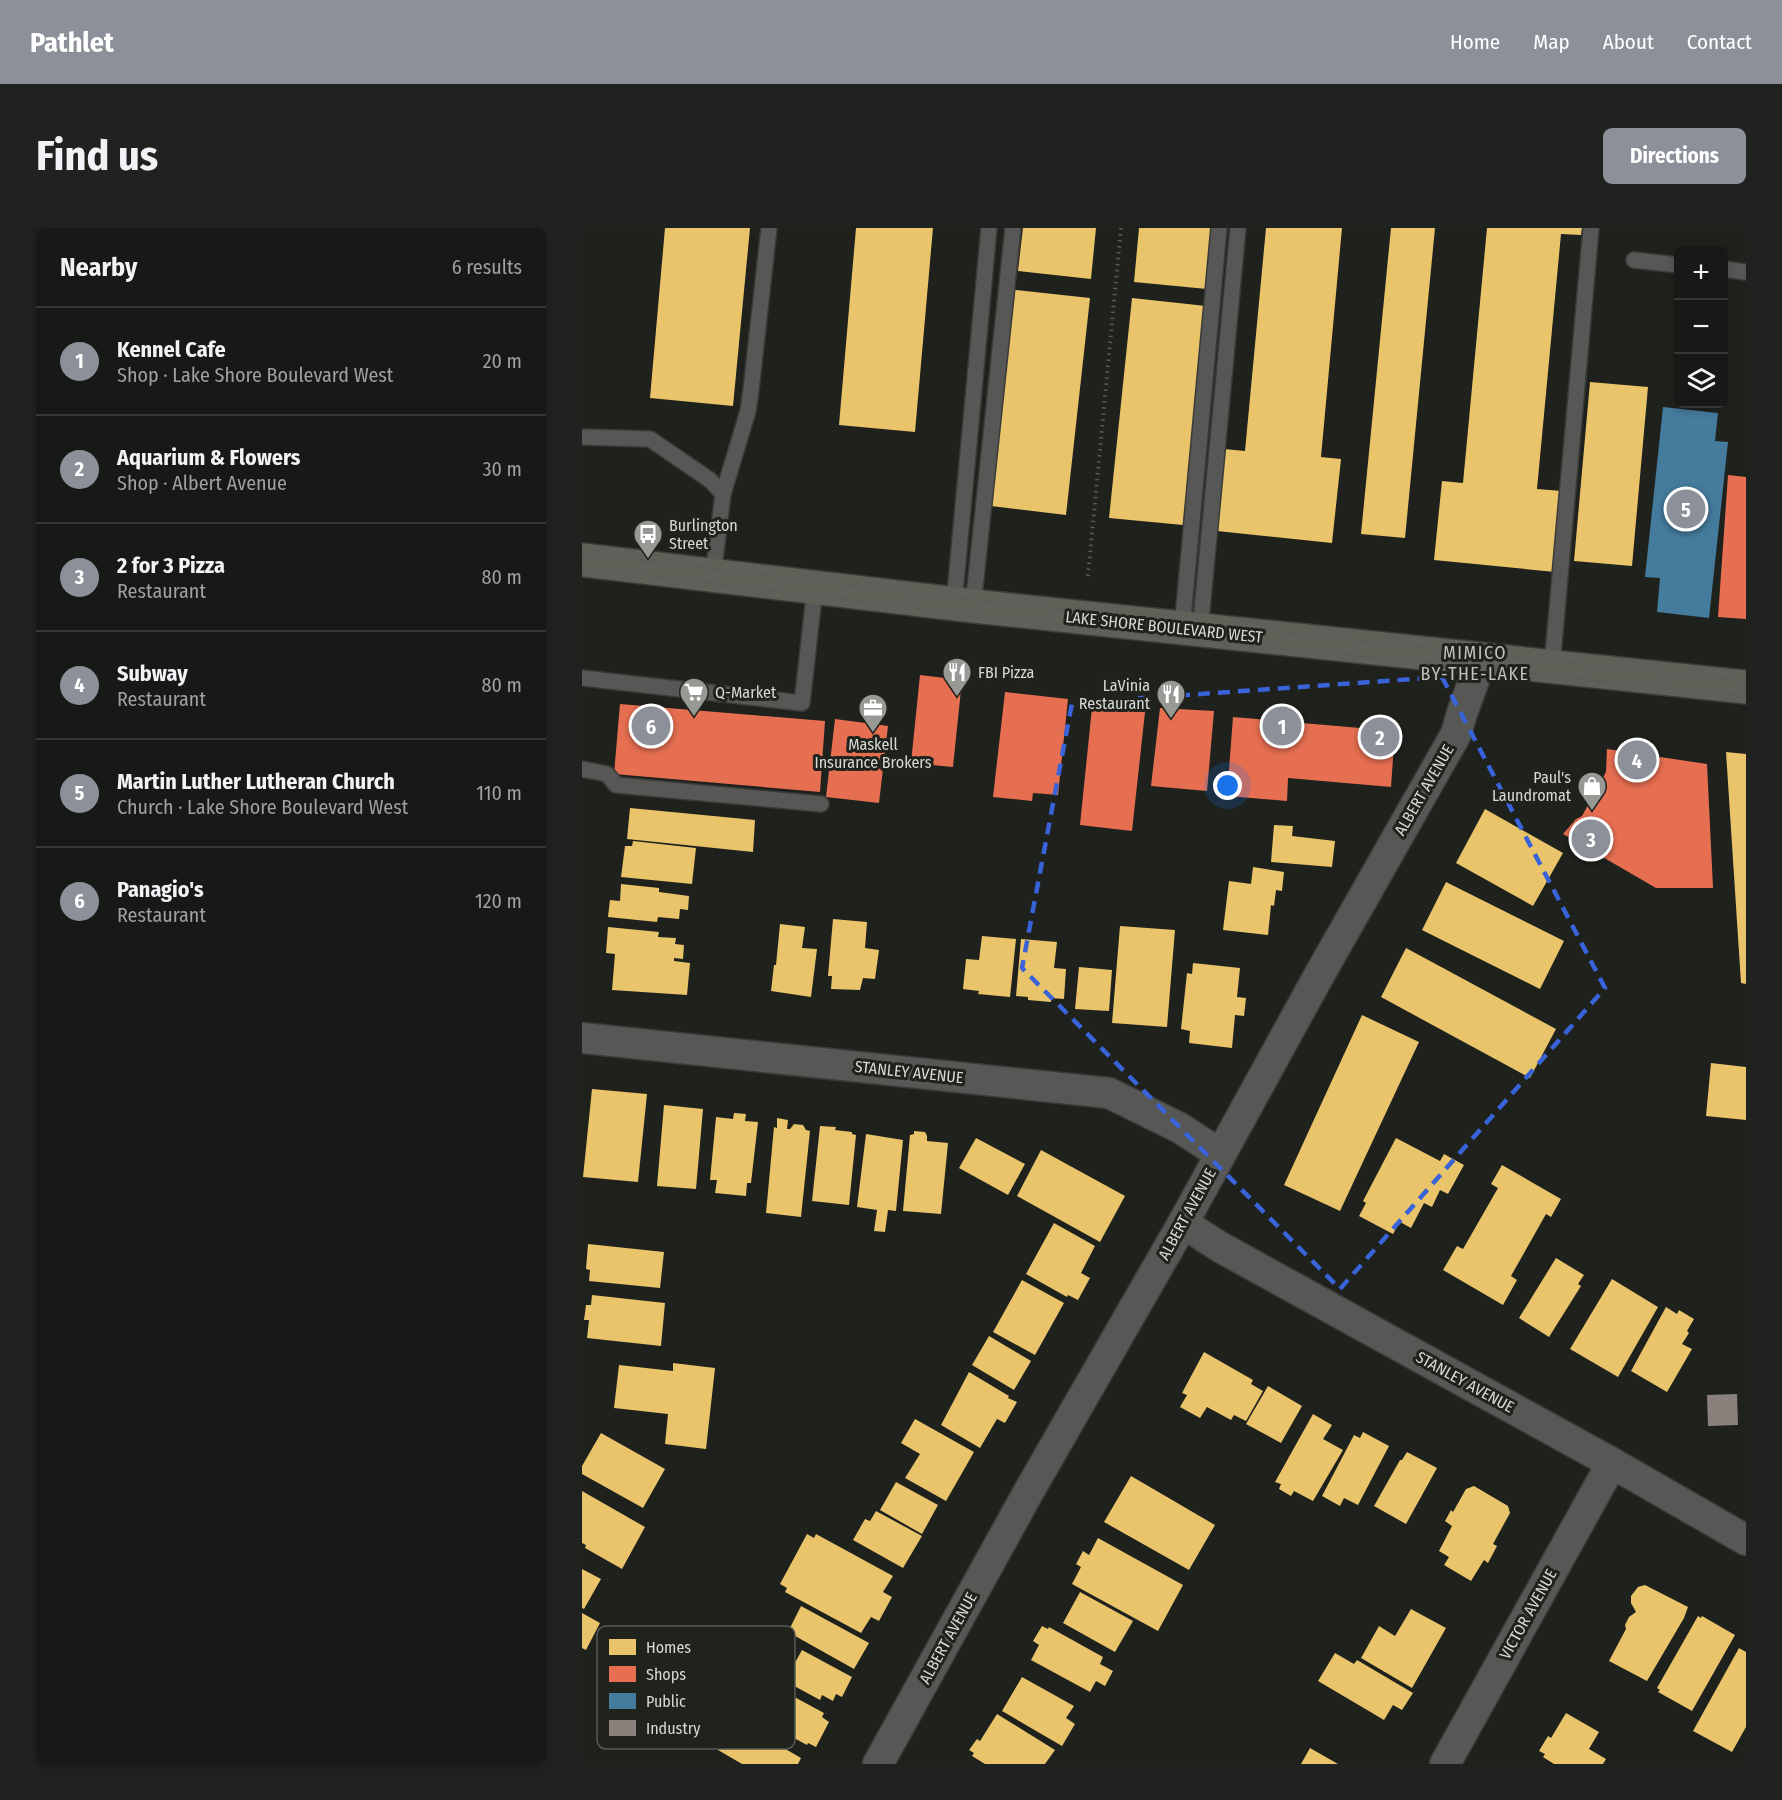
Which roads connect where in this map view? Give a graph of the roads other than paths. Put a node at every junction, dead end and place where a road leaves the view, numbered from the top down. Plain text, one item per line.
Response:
1 (769, 228) edge
2 (989, 228) edge
3 (1013, 228) edge
4 (1218, 228) edge
5 (1238, 228) edge
6 (1591, 228) edge
7 (1634, 260) dead end
8 (1674, 265) edge
9 (1728, 270) edge
10 (1746, 272) edge
11 (582, 437) edge
12 (723, 494) junction
13 (582, 560) edge
14 (713, 576) junction
15 (815, 588) junction
16 (964, 605) junction
17 (1191, 630) junction
18 (1482, 658) junction
19 (1552, 666) junction
20 (582, 678) edge
21 (1746, 687) edge
22 (582, 769) edge
23 (820, 804) dead end
24 (582, 1038) edge
25 (1220, 1154) junction
26 (1183, 1223) junction
27 (1612, 1463) junction
28 (1746, 1540) edge
29 (878, 1764) edge
30 (1445, 1764) edge

1 - 12 lane
2 - 16 lane
3 - 16 lane
4 - 17 lane
5 - 17 lane
6 - 19 lane
7 - 8 lane
9 - 10 lane
11 - 12 lane
12 - 14 lane
13 - 14 main road, LAKE SHORE BOULEVARD WEST
14 - 15 main road, LAKE SHORE BOULEVARD WEST
15 - 16 main road, LAKE SHORE BOULEVARD WEST
15 - 20 lane
16 - 17 main road, LAKE SHORE BOULEVARD WEST
17 - 18 main road, LAKE SHORE BOULEVARD WEST
18 - 19 main road, LAKE SHORE BOULEVARD WEST
18 - 25 street, ALBERT AVENUE
19 - 21 main road, LAKE SHORE BOULEVARD WEST
22 - 23 lane
24 - 25 street, STANLEY AVENUE
25 - 26 street, ALBERT AVENUE
26 - 27 street, STANLEY AVENUE
26 - 29 street, ALBERT AVENUE
27 - 28 street, STANLEY AVENUE
27 - 30 street, VICTOR AVENUE

